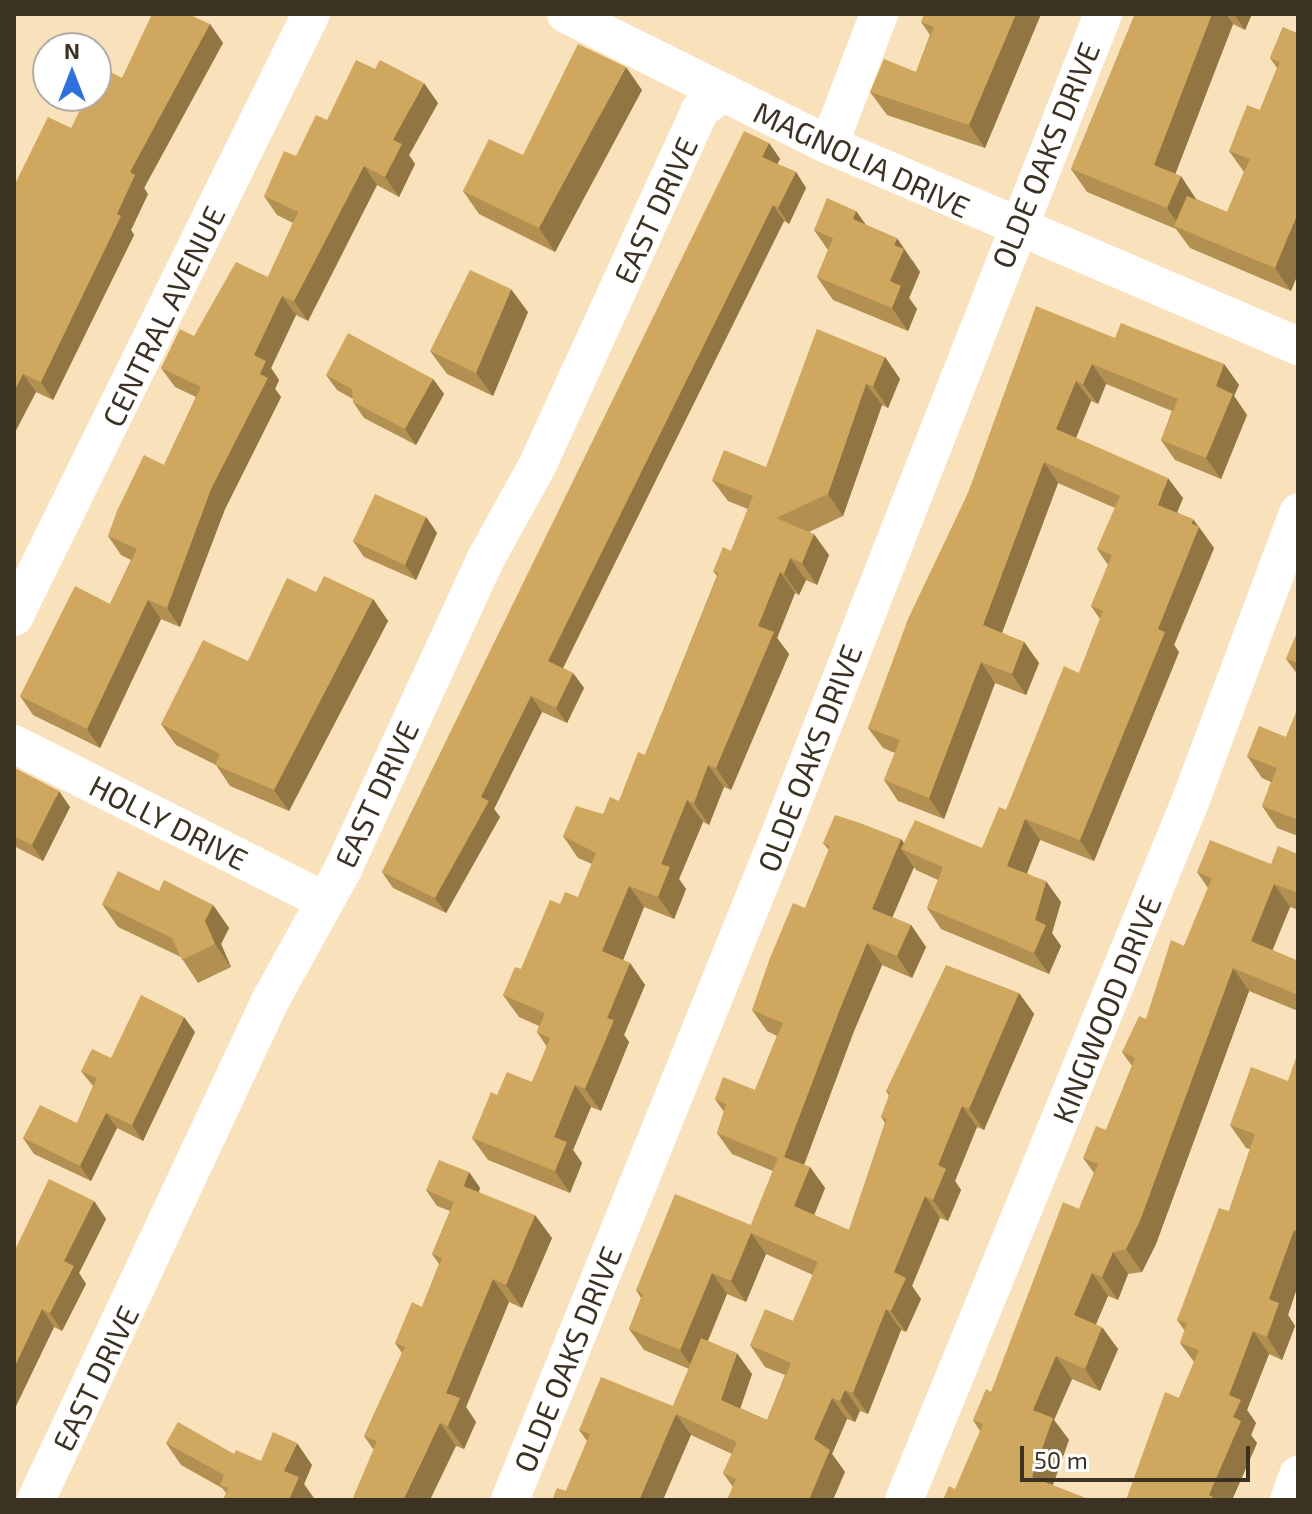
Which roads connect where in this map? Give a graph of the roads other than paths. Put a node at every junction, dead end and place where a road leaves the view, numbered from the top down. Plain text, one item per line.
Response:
1 (311, 14) edge
2 (566, 14) edge
3 (879, 14) edge
4 (1103, 14) edge
5 (721, 94) junction
6 (829, 145) junction
7 (1015, 228) junction
8 (1298, 346) edge
9 (1298, 513) edge
10 (14, 617) edge
11 (14, 744) edge
12 (325, 901) junction
13 (1298, 1475) edge
14 (36, 1500) edge
15 (510, 1500) edge
16 (904, 1500) edge
17 (1289, 1500) edge

1 - 10 street, CENTRAL AVENUE
2 - 5 street, MAGNOLIA DRIVE
3 - 6 street
4 - 7 street, OLDE OAKS DRIVE
5 - 6 street, MAGNOLIA DRIVE
5 - 12 street, EAST DRIVE
6 - 7 street, MAGNOLIA DRIVE
7 - 8 street, MAGNOLIA DRIVE
7 - 15 street, OLDE OAKS DRIVE
9 - 16 street, KINGWOOD DRIVE
11 - 12 street, HOLLY DRIVE
12 - 14 street, EAST DRIVE
13 - 17 street

